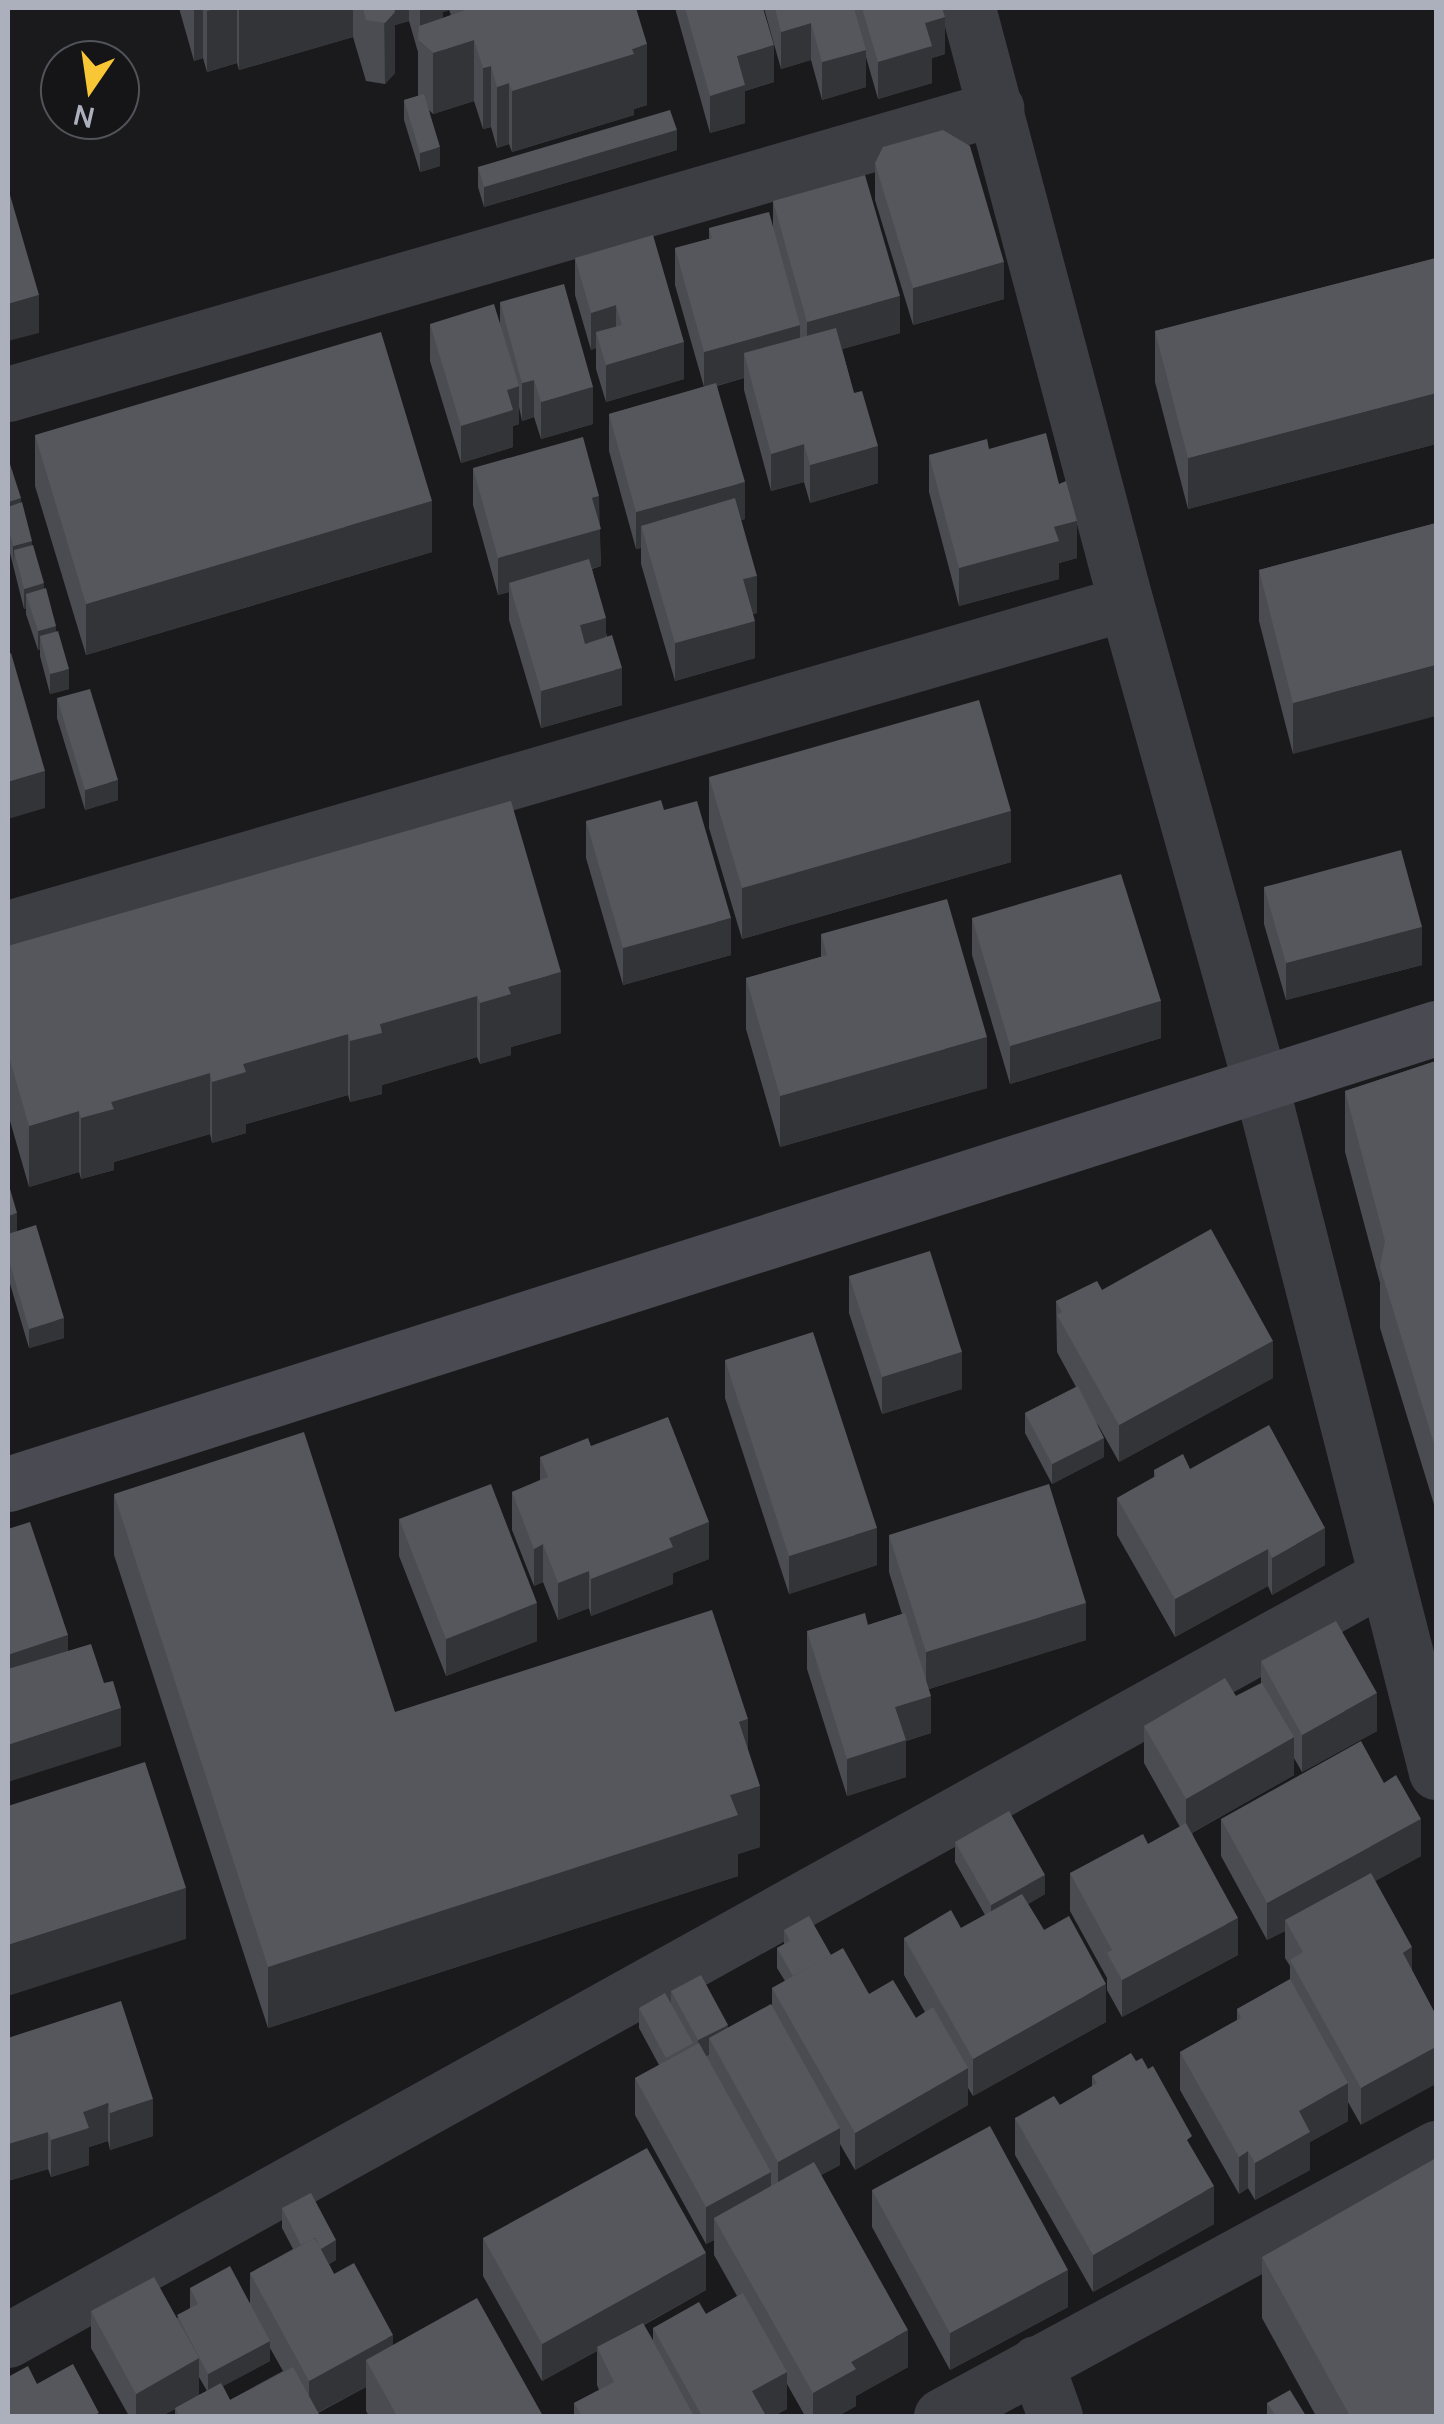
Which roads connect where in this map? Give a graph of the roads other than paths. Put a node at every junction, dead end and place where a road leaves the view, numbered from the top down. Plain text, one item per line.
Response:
1 (968, 8) edge
2 (996, 108) junction
3 (8, 394) edge
4 (1126, 603) junction
5 (8, 928) edge
6 (1436, 1028) edge
7 (1261, 1086) junction
8 (8, 1484) edge
9 (1385, 1576) junction
10 (1436, 1772) edge
11 (1436, 2148) edge
12 (8, 2340) edge
13 (1036, 2363) junction
14 (941, 2416) edge
15 (1055, 2416) edge

1 - 2 street
2 - 3 street
2 - 4 street
4 - 5 street
4 - 7 street
6 - 7 street
7 - 8 street
7 - 9 street
9 - 10 street
9 - 12 street
11 - 13 street
13 - 14 street
13 - 15 street

